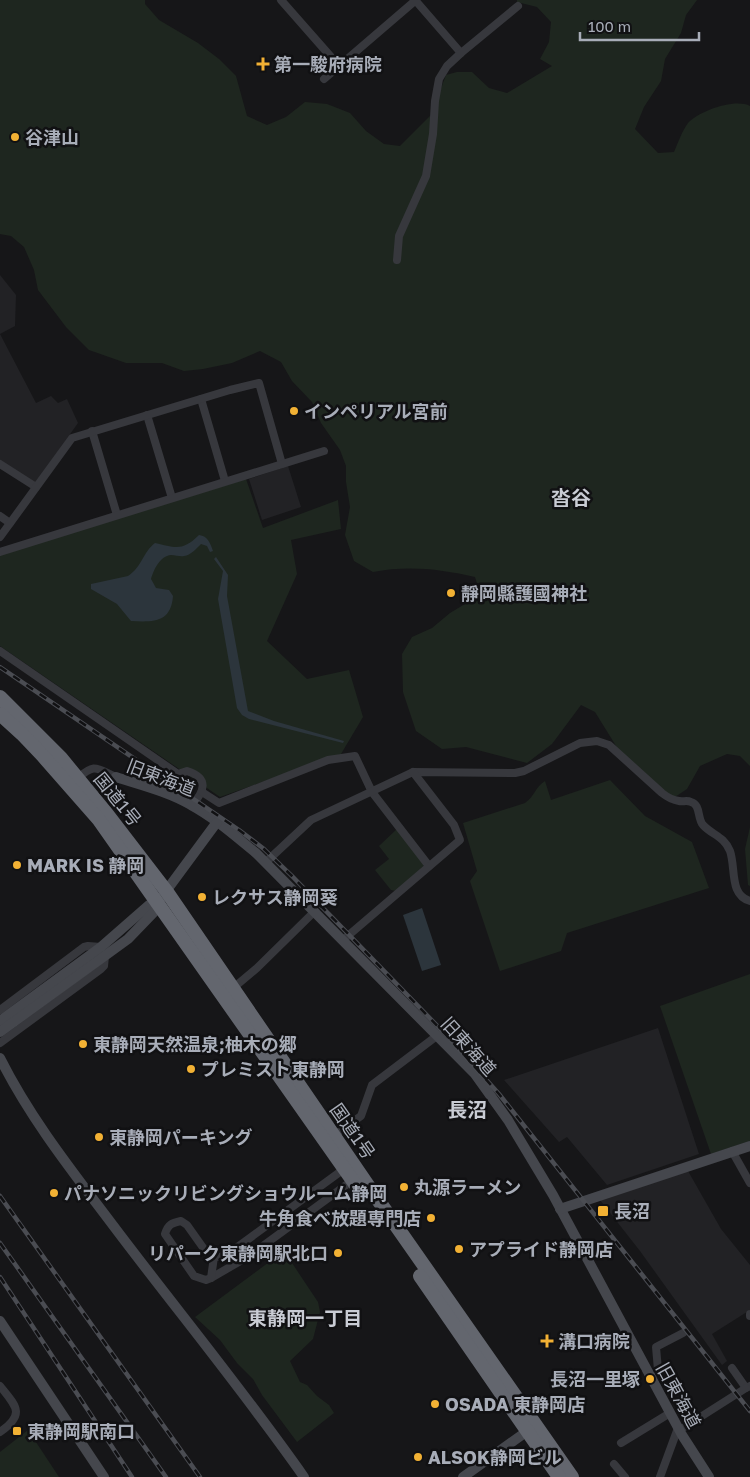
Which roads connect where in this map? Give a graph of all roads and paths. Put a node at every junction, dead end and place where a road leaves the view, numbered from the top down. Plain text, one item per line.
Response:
1 (281, 0) edge
2 (416, 0) edge
3 (518, 6) dead end
4 (461, 53) junction
5 (339, 66) junction
6 (324, 79) dead end
7 (397, 260) dead end
8 (201, 399) junction
9 (147, 415) junction
10 (92, 432) junction
11 (324, 451) dead end
12 (0, 464) edge
13 (282, 464) junction
14 (225, 482) junction
15 (36, 487) junction
16 (172, 498) junction
17 (117, 515) junction
18 (0, 516) edge
19 (10, 523) junction
20 (0, 536) edge
21 (0, 552) edge
22 (0, 651) edge
23 (0, 696) edge
24 (0, 714) edge
25 (413, 772) junction
26 (116, 777) joint
27 (78, 778) junction
28 (202, 792) junction
29 (372, 792) junction
30 (192, 805) junction
31 (217, 822) junction
32 (266, 862) junction
33 (429, 866) junction
34 (162, 897) junction
35 (750, 902) edge
36 (315, 911) junction
37 (343, 940) junction
38 (103, 952) junction
39 (232, 989) junction
40 (4, 1018) edge
41 (0, 1032) edge
42 (438, 1035) junction
43 (0, 1043) edge
44 (0, 1058) edge
45 (333, 1136) junction
46 (750, 1146) edge
47 (732, 1151) junction
48 (351, 1173) junction
49 (750, 1183) edge
50 (560, 1209) junction
51 (214, 1257) junction
52 (210, 1278) junction
53 (0, 1321) edge
54 (684, 1333) dead end
55 (732, 1368) dead end
56 (650, 1377) junction
57 (0, 1386) edge
58 (748, 1387) edge
59 (670, 1413) junction
60 (531, 1428) junction
61 (679, 1429) junction
62 (0, 1432) edge
63 (621, 1443) dead end
64 (614, 1464) dead end
65 (104, 1477) edge
66 (304, 1477) edge
67 (463, 1477) edge
68 (558, 1477) edge
69 (572, 1477) edge
70 (625, 1477) edge
71 (660, 1477) edge
72 (709, 1477) edge

1 - 5 street
2 - 4 street
2 - 5 street
3 - 4 street
4 - 7 street
5 - 6 street
8 - 9 street
8 - 13 street
8 - 14 street
9 - 10 street
9 - 16 street
10 - 15 street
10 - 17 street
11 - 13 street
12 - 15 street
13 - 14 street
14 - 16 street
15 - 19 street
16 - 17 street
17 - 21 street
18 - 19 street
19 - 20 street
22 - 28 street
23 - 27 highway, 国道1号
24 - 34 highway, 国道1号
25 - 29 street
25 - 33 street
25 - 35 street
26 - 27 street, 旧東海道
26 - 30 street, 旧東海道
27 - 34 highway, 国道1号
28 - 29 street
28 - 30 street
29 - 32 street
29 - 33 street
30 - 31 street, 旧東海道
31 - 32 street, 旧東海道
31 - 34 street
32 - 36 street, 旧東海道
33 - 37 street
34 - 38 street
34 - 39 highway, 国道1号
34 - 48 highway, 国道1号
36 - 37 street, 旧東海道
36 - 39 street
37 - 42 street, 旧東海道
38 - 40 street
38 - 43 street
39 - 45 highway, 国道1号
40 - 41 street
42 - 45 street
42 - 50 street, 旧東海道
44 - 66 street
45 - 48 highway, 国道1号
46 - 47 street
47 - 49 street
47 - 50 street
48 - 51 street
48 - 52 street
48 - 60 highway, 国道1号
50 - 56 street, 旧東海道
51 - 52 street
51 - 52 street
53 - 65 street
54 - 56 street
55 - 58 street
56 - 59 street, 旧東海道
57 - 62 street
58 - 61 street
59 - 61 street, 旧東海道
59 - 63 street
60 - 67 street
60 - 68 highway, 国道1号
60 - 69 highway, 国道1号
61 - 71 street
61 - 72 street, 旧東海道
64 - 70 street

